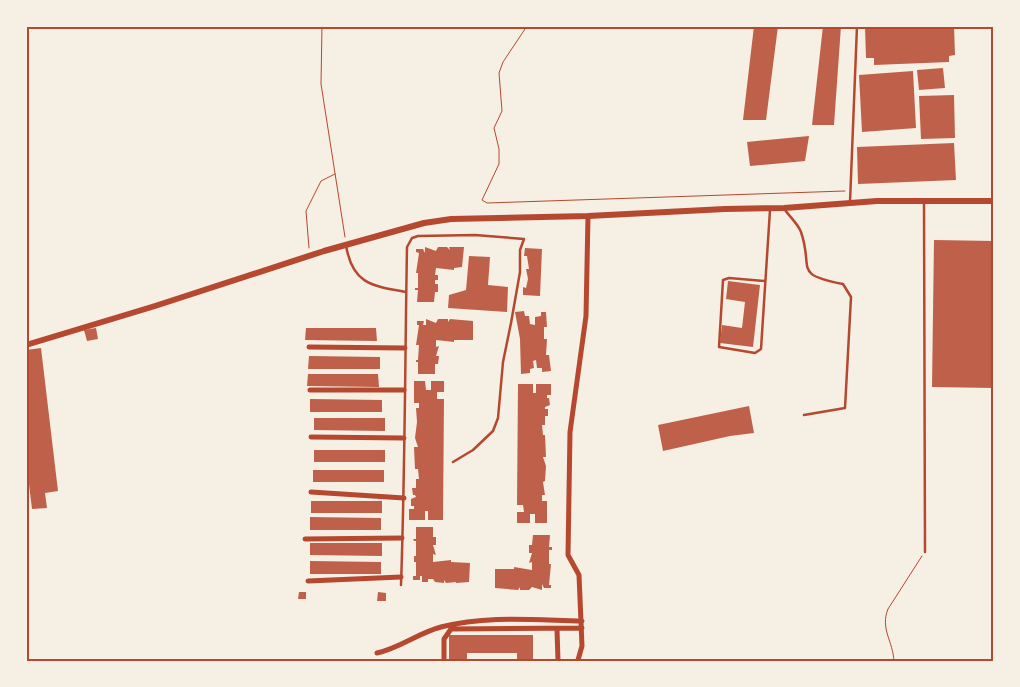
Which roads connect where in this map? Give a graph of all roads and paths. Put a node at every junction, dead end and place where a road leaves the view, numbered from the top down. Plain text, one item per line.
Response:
1 (322, 26) edge
2 (527, 26) edge
3 (857, 26) edge
4 (335, 174) junction
5 (850, 191) junction
6 (994, 201) edge
7 (924, 202) junction
8 (850, 203) junction
9 (770, 208) junction
10 (784, 208) junction
11 (588, 216) junction
12 (346, 245) junction
13 (309, 256) junction
14 (765, 281) junction
15 (406, 292) junction
16 (26, 345) edge
17 (309, 347) dead end
18 (405, 348) junction
19 (310, 390) dead end
20 (404, 390) junction
21 (804, 415) dead end
22 (312, 437) dead end
23 (404, 438) junction
24 (454, 462) dead end
25 (311, 492) dead end
26 (404, 498) junction
27 (402, 538) junction
28 (305, 539) dead end
29 (26, 540) edge
30 (27, 545) edge
31 (925, 552) joint
32 (401, 578) junction
33 (308, 581) dead end
34 (401, 585) dead end
35 (582, 621) junction
36 (582, 628) junction
37 (557, 629) junction
38 (378, 652) dead end
39 (578, 660) edge
40 (444, 661) edge
41 (558, 661) edge
42 (894, 661) edge

1 - 4 path
2 - 5 path
3 - 5 lane
4 - 12 path
4 - 13 path
5 - 8 lane
6 - 7 street
7 - 8 street
7 - 31 lane
8 - 10 street
9 - 10 street
9 - 11 street
9 - 14 lane
10 - 21 lane
11 - 12 street
11 - 35 street
12 - 13 street
12 - 15 lane
13 - 16 street
14 - 14 lane
15 - 18 lane
15 - 24 lane
17 - 18 street
18 - 20 lane
19 - 20 street
20 - 23 lane
22 - 23 street
23 - 26 lane
25 - 26 street
26 - 27 lane
27 - 28 street
27 - 32 lane
29 - 30 lane
31 - 42 path
32 - 33 street
32 - 34 lane
35 - 36 street
35 - 38 street
36 - 37 street
36 - 39 street
37 - 40 street
37 - 41 street

